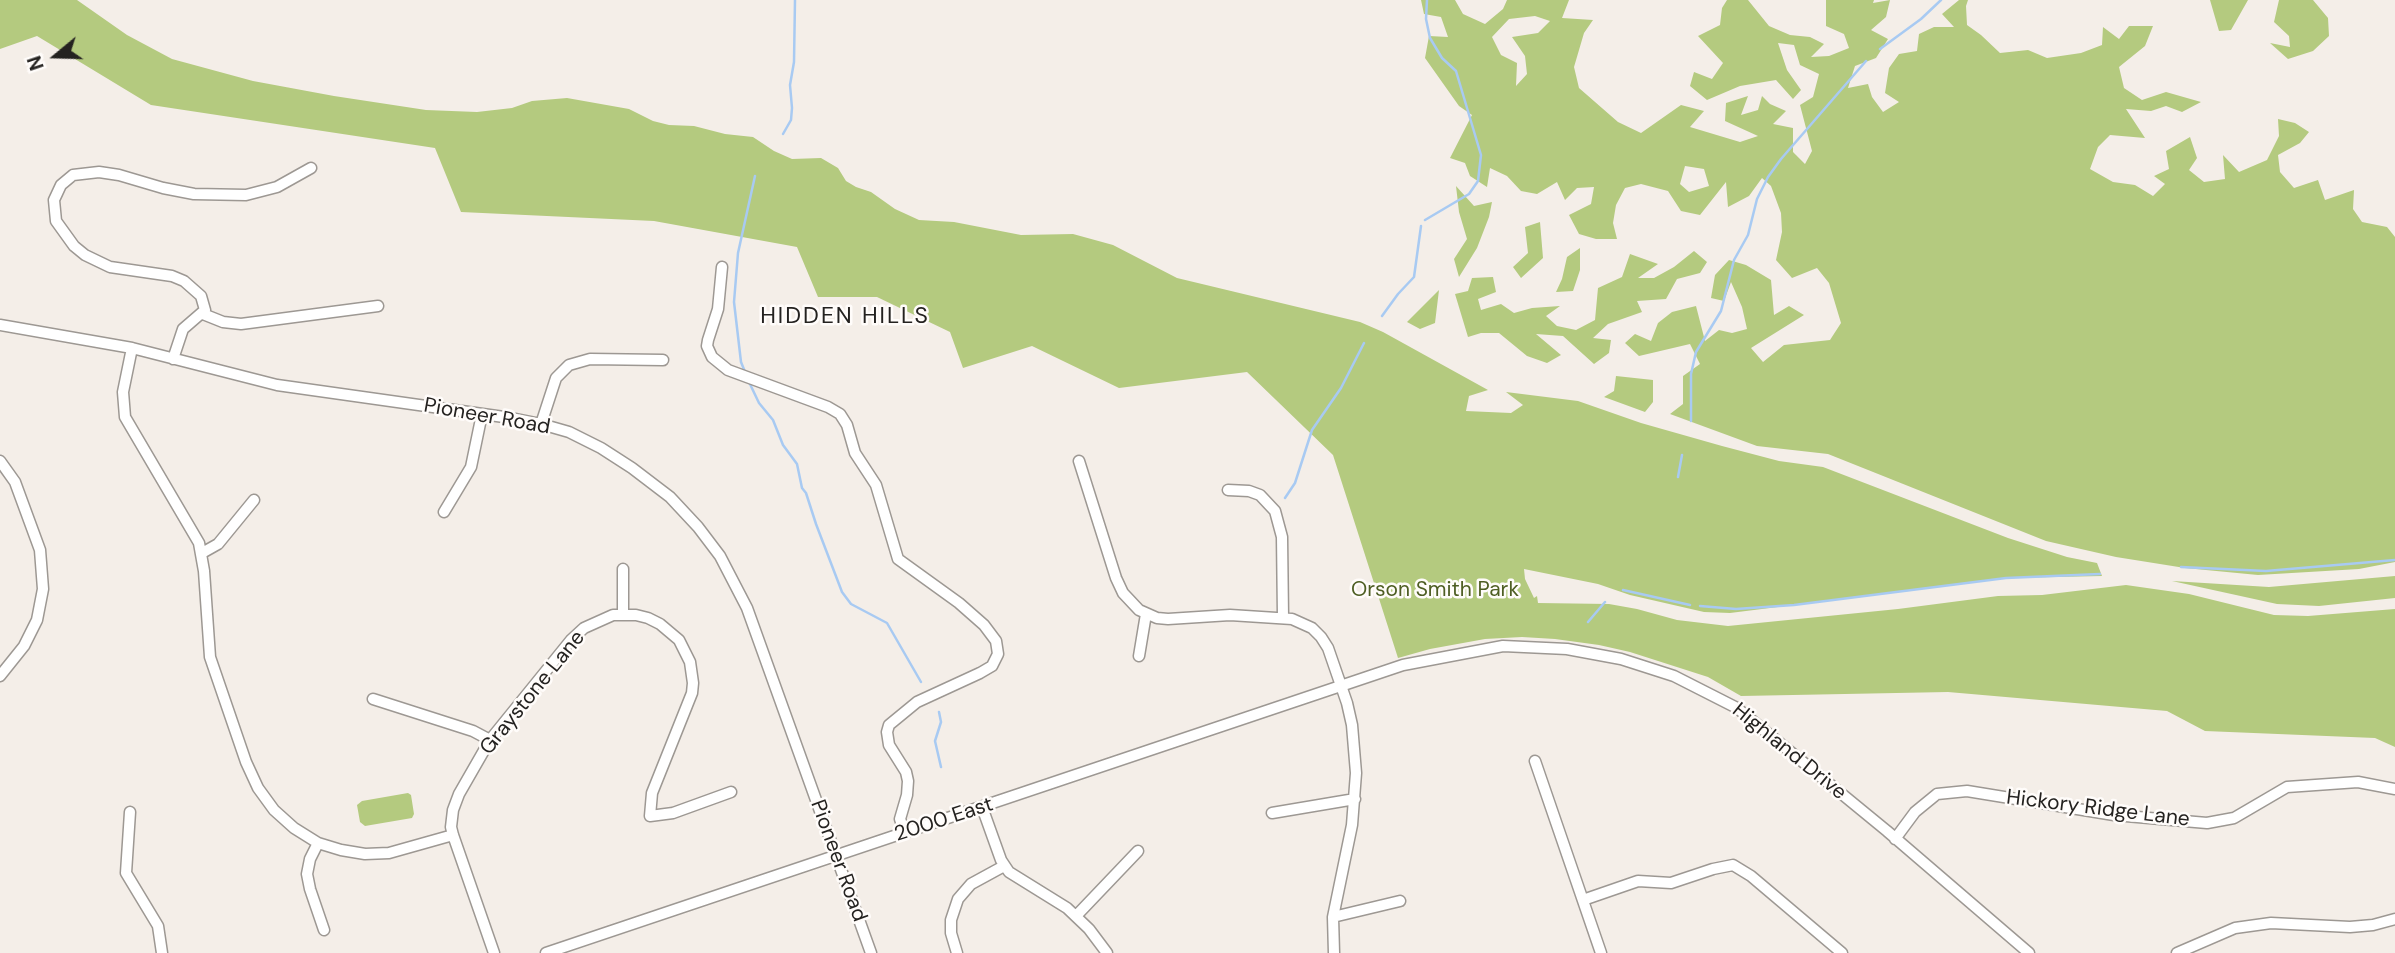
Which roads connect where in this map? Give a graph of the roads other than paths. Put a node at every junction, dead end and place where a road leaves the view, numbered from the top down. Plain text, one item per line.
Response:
1 (311, 168) dead end
2 (722, 267) dead end
3 (378, 306) dead end
4 (203, 314) junction
5 (0, 325) edge
6 (132, 348) junction
7 (173, 359) junction
8 (663, 360) dead end
9 (482, 414) junction
10 (541, 424) junction
11 (0, 461) edge
12 (1079, 461) dead end
13 (1228, 489) dead end
14 (254, 500) dead end
15 (444, 512) dead end
16 (202, 552) junction
17 (623, 569) dead end
18 (624, 614) junction
19 (1146, 614) junction
20 (1283, 617) junction
21 (1139, 656) dead end
22 (1, 671) edge
23 (1341, 686) junction
24 (373, 699) dead end
25 (490, 740) junction
26 (1535, 761) dead end
27 (2395, 789) edge
28 (731, 792) dead end
29 (1355, 799) junction
30 (982, 807) junction
31 (130, 812) dead end
32 (1272, 813) dead end
33 (905, 832) junction
34 (453, 835) junction
35 (1895, 839) junction
36 (318, 843) junction
37 (1138, 851) dead end
38 (837, 856) junction
39 (1004, 866) junction
40 (1583, 900) junction
41 (1400, 901) dead end
42 (1076, 916) junction
43 (1333, 916) junction
44 (2395, 919) edge
45 (324, 930) dead end
46 (2193, 949) edge
47 (162, 953) edge
48 (494, 953) edge
49 (546, 953) edge
50 (871, 953) edge
51 (957, 953) edge
52 (1107, 953) edge
53 (1334, 953) edge
54 (1601, 953) edge
55 (1842, 953) edge
56 (2029, 953) edge
57 (2177, 953) edge

1 - 4 street
2 - 33 street
3 - 4 street
4 - 7 street
5 - 6 street, Pioneer Road
6 - 7 street, Pioneer Road
6 - 16 street
7 - 9 street, Pioneer Road
8 - 10 street
9 - 10 street, Pioneer Road
9 - 15 street
10 - 38 street, Pioneer Road
11 - 22 street
12 - 19 street
13 - 20 street
14 - 16 street
16 - 36 street
17 - 18 street
18 - 25 street, Graystone Lane
18 - 28 street
19 - 20 street
19 - 21 street
20 - 23 street
23 - 29 street
23 - 30 street, 2000 East
23 - 35 street, Highland Drive
24 - 25 street
25 - 34 street, Graystone Lane
26 - 40 street
27 - 35 street, Hickory Ridge Lane
29 - 32 street
29 - 43 street
30 - 33 street, 2000 East
30 - 39 street
31 - 47 street
33 - 38 street, 2000 East
34 - 36 street
34 - 48 street, Graystone Lane
35 - 56 street, Highland Drive
36 - 45 street
37 - 42 street
38 - 49 street, 2000 East
38 - 50 street, Pioneer Road
39 - 42 street
39 - 51 street
40 - 54 street
40 - 55 street
41 - 43 street
42 - 52 street
43 - 53 street
44 - 46 street
46 - 57 street

